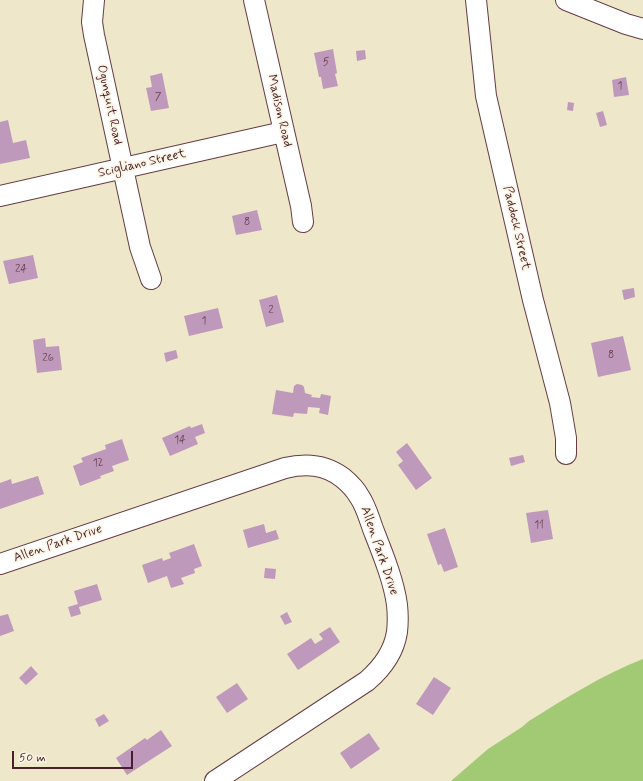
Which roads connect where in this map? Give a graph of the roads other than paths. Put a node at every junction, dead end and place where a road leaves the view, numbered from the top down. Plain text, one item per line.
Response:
1 (94, 0) edge
2 (254, 0) edge
3 (476, 0) edge
4 (566, 0) edge
5 (643, 29) edge
6 (283, 132) junction
7 (122, 168) junction
8 (0, 196) edge
9 (303, 222) dead end
10 (151, 279) dead end
11 (566, 454) dead end
12 (0, 564) edge
13 (215, 781) edge

1 - 7 street, Ogunquit Road
2 - 6 street, Madison Road
3 - 11 street, Paddock Street
4 - 5 street
6 - 7 street, Scigliano Street
6 - 9 street, Madison Road
7 - 8 street, Scigliano Street
7 - 10 street, Ogunquit Road
12 - 13 street, Allen Park Drive

